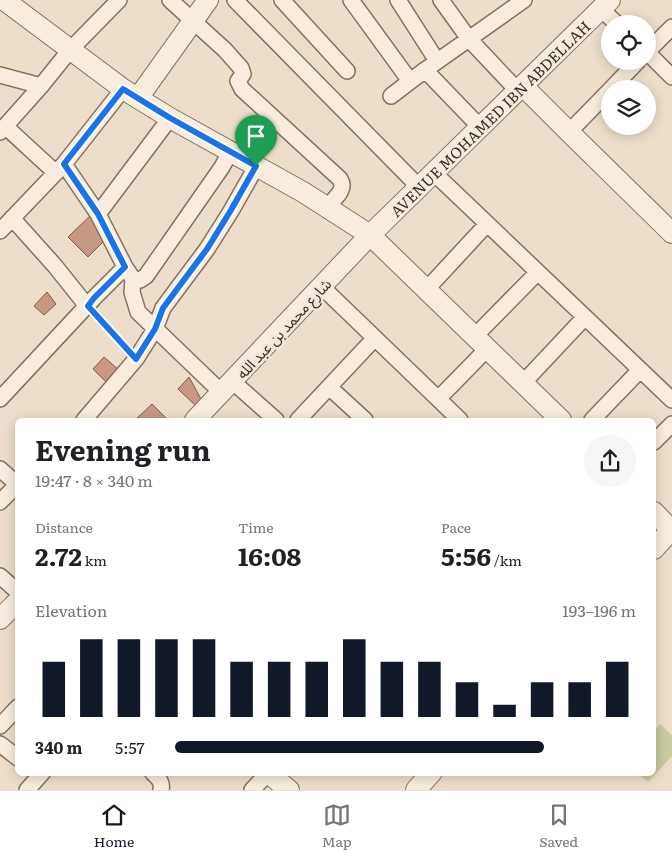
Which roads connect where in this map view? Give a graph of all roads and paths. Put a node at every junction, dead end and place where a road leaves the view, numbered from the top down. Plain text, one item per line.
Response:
1 (4, 0) edge
2 (119, 0) edge
3 (170, 0) edge
4 (208, 0) edge
5 (235, 0) edge
6 (282, 0) edge
7 (351, 0) edge
8 (398, 0) edge
9 (441, 0) edge
10 (515, 3) edge
11 (606, 4) edge
12 (612, 15) edge
13 (193, 22) junction
14 (672, 27) edge
15 (469, 38) junction
16 (656, 44) edge
17 (70, 50) junction
18 (656, 60) edge
19 (431, 66) junction
20 (629, 70) edge
21 (346, 71) dead end
22 (0, 75) edge
23 (672, 77) edge
24 (620, 80) edge
25 (410, 81) junction
26 (41, 86) junction
27 (520, 88) junction
28 (130, 94) junction
29 (391, 96) dead end
30 (601, 99) edge
31 (170, 118) junction
32 (480, 127) junction
33 (3, 129) edge
34 (569, 132) junction
35 (230, 152) junction
36 (256, 166) junction
37 (60, 168) junction
38 (434, 173) junction
39 (419, 187) junction
40 (326, 208) junction
41 (98, 214) junction
42 (12, 218) junction
43 (487, 224) junction
44 (0, 231) edge
45 (672, 233) edge
46 (370, 235) junction
47 (538, 272) junction
48 (129, 273) junction
49 (322, 287) junction
50 (426, 290) junction
51 (88, 306) junction
52 (585, 317) junction
53 (155, 329) junction
54 (374, 339) junction
55 (481, 343) junction
56 (136, 359) junction
57 (640, 370) junction
58 (523, 383) junction
59 (227, 387) junction
60 (329, 387) junction
61 (438, 398) junction
62 (0, 399) edge
63 (672, 400) edge
64 (86, 418) edge
65 (197, 418) edge
66 (273, 418) edge
67 (300, 418) edge
68 (363, 418) edge
69 (458, 418) edge
70 (559, 418) edge
71 (594, 418) edge
72 (672, 424) edge
73 (656, 440) edge
74 (0, 470) edge
75 (15, 483) edge
76 (15, 487) edge
77 (0, 502) edge
78 (656, 514) edge
79 (672, 530) edge
80 (656, 547) edge
81 (0, 576) edge
82 (15, 589) edge
83 (15, 603) edge
84 (0, 619) edge
85 (15, 710) edge
86 (0, 726) edge
87 (0, 744) edge
88 (15, 756) edge
89 (38, 776) edge
90 (157, 776) edge
91 (264, 776) edge
92 (271, 776) edge
93 (428, 776) edge
94 (27, 790) edge
95 (161, 790) edge
96 (252, 790) edge
97 (289, 790) edge
98 (416, 790) edge

1 - 17 street
2 - 17 street
3 - 13 street
4 - 13 street
5 - 39 street
6 - 21 street
7 - 25 street
8 - 19 street
9 - 15 street
10 - 15 street
11 - 12 street
11 - 27 street, AVENUE MOHAMED IBN ABDELLAH
13 - 28 street
13 - 40 street
14 - 16 street
15 - 19 street
15 - 27 street
17 - 26 street
17 - 28 street
18 - 23 street
19 - 25 street
19 - 32 street
20 - 24 street
22 - 26 street
25 - 29 street
26 - 33 street
27 - 32 street, AVENUE MOHAMED IBN ABDELLAH
27 - 34 street
28 - 31 street
28 - 37 street
30 - 34 street
31 - 35 street
31 - 41 street
32 - 38 street, AVENUE MOHAMED IBN ABDELLAH
33 - 37 street
34 - 45 street
35 - 36 street
35 - 48 street
36 - 40 street
36 - 53 street
37 - 41 street
37 - 42 street
38 - 39 street, AVENUE MOHAMED IBN ABDELLAH
38 - 43 street
39 - 46 street, AVENUE MOHAMED IBN ABDELLAH
40 - 46 street
41 - 48 street
42 - 44 street
42 - 51 street
43 - 47 street
43 - 50 street
46 - 49 street, شارع محمد بن عبد الله
46 - 50 street
47 - 52 street
47 - 55 street
48 - 51 street
48 - 53 street
49 - 54 street
49 - 59 street, شارع محمد بن عبد الله
50 - 55 street
51 - 56 path
51 - 62 street
52 - 57 street
52 - 58 street
53 - 56 street
53 - 59 street
54 - 60 street
54 - 61 street
55 - 58 street
55 - 61 street
56 - 64 street
57 - 63 street
57 - 71 street
58 - 70 street
59 - 65 street, شارع محمد بن عبد الله
59 - 66 street
60 - 67 street
60 - 68 street
61 - 69 street
72 - 73 street
74 - 75 street
76 - 77 street
78 - 79 street
79 - 80 street
81 - 82 street
83 - 84 street
85 - 86 street
87 - 88 street
89 - 94 street
90 - 95 street
91 - 96 street
92 - 97 street
93 - 98 street

